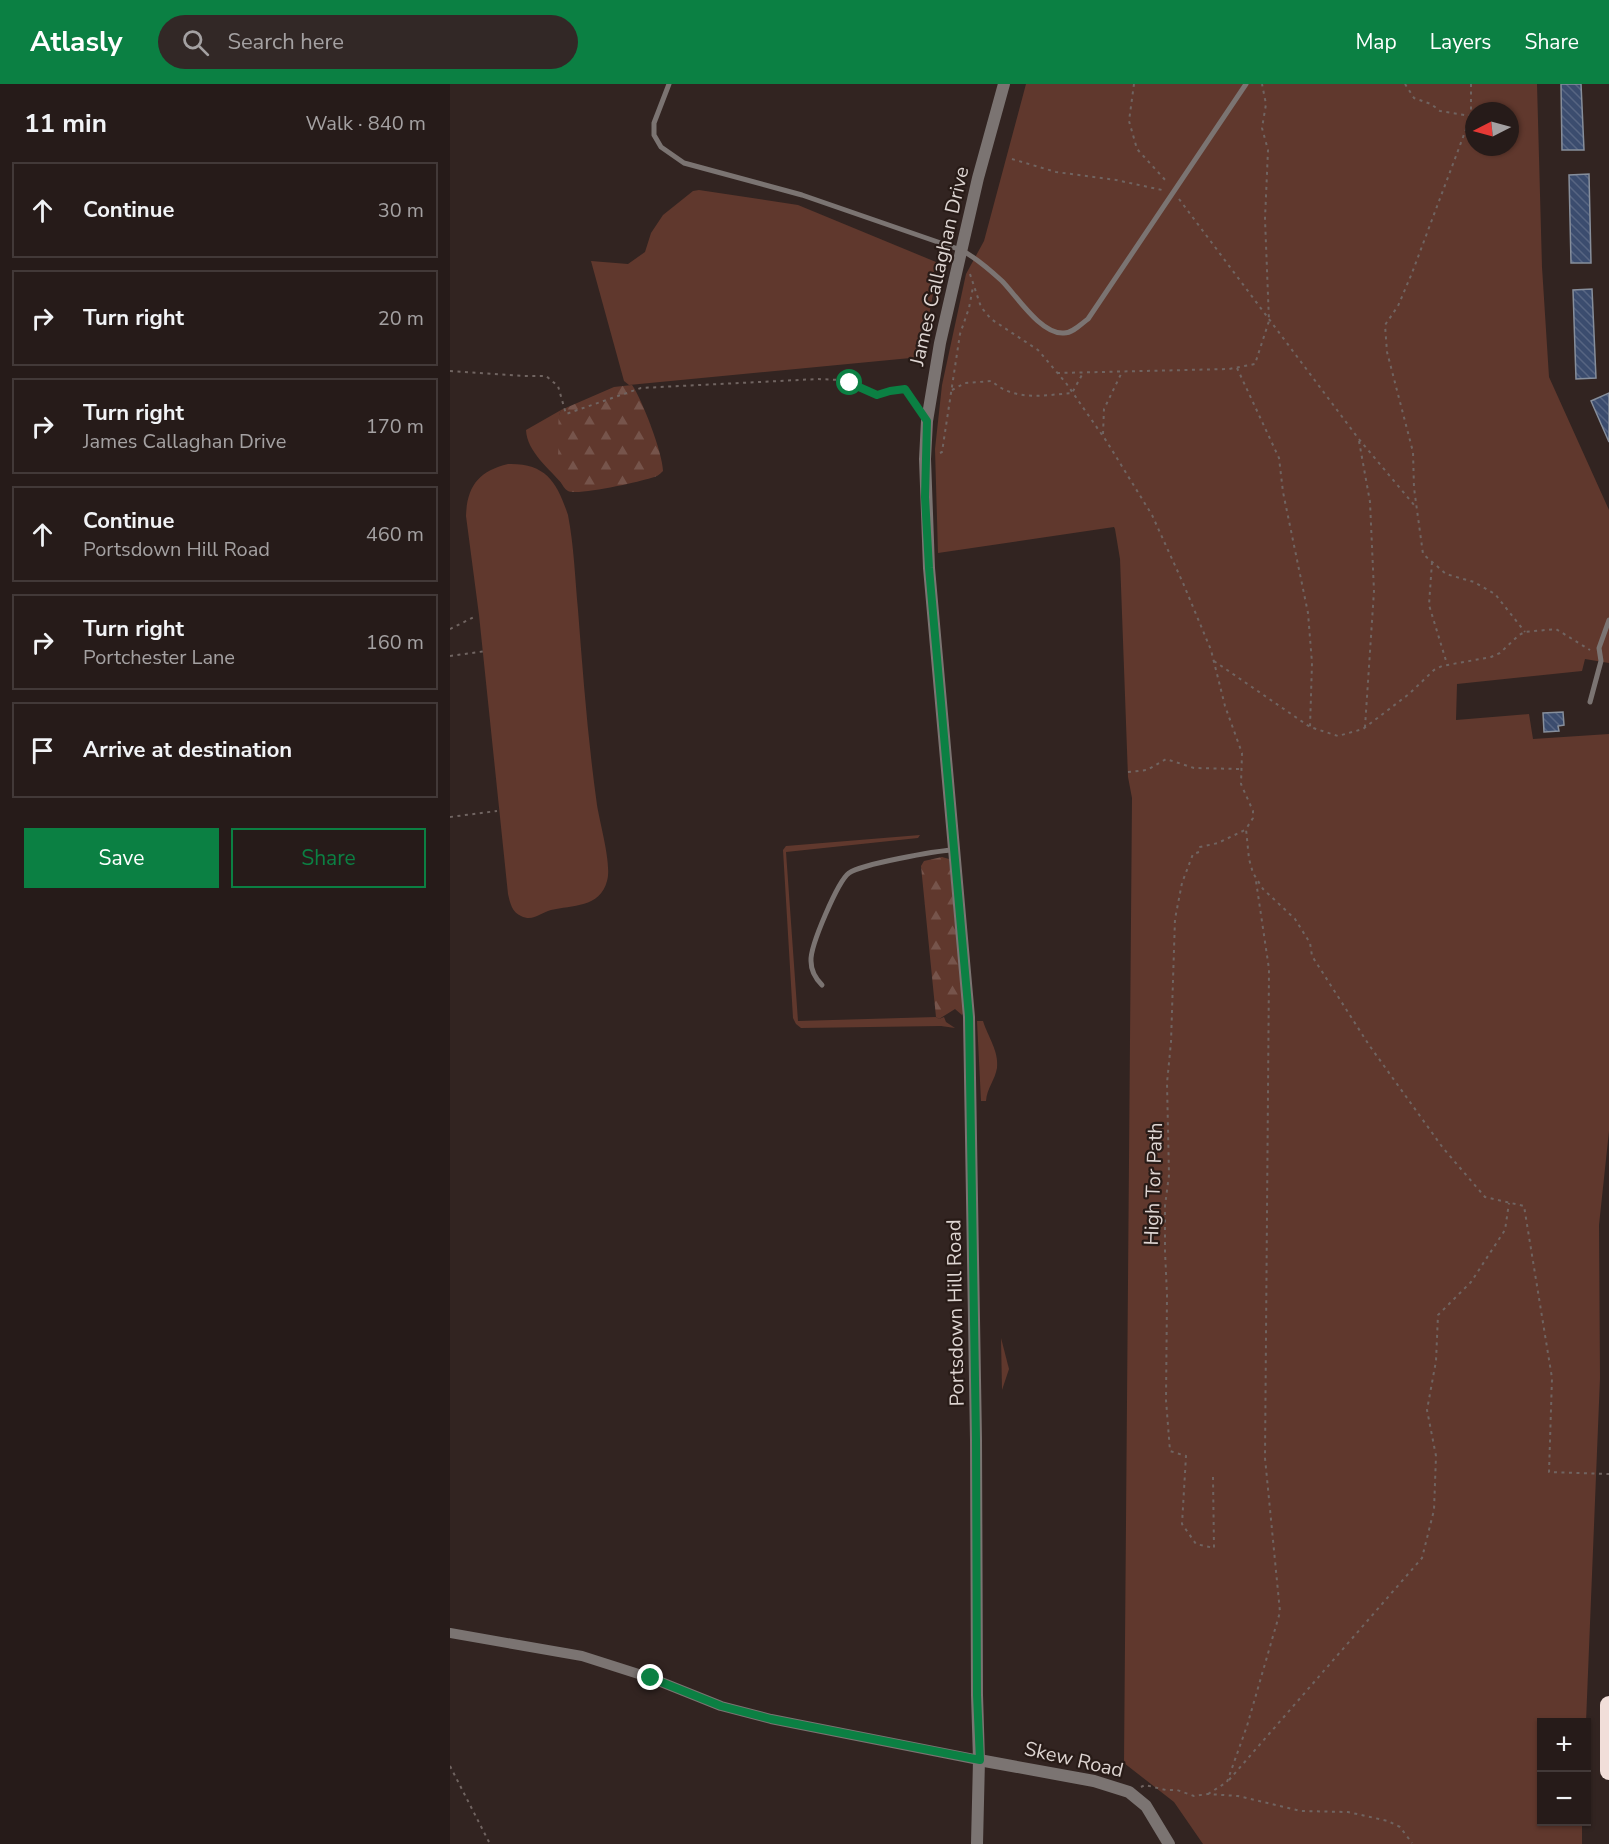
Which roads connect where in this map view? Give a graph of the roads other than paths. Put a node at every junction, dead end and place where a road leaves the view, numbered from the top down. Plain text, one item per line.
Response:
1 (669, 84) edge
2 (1004, 84) edge
3 (1246, 84) edge
4 (961, 250) junction
5 (1609, 620) edge
6 (1590, 702) dead end
7 (949, 782) joint
8 (954, 850) junction
9 (822, 985) dead end
10 (450, 1633) edge
11 (1609, 1705) edge
12 (980, 1760) junction
13 (1609, 1772) edge
14 (977, 1844) edge
15 (1169, 1844) edge

1 - 4 lane
2 - 4 street, James Callaghan Drive
3 - 4 lane
4 - 7 street, James Callaghan Drive
5 - 6 lane
7 - 8 street, Portsdown Hill Road
8 - 9 lane
8 - 12 street, Portsdown Hill Road
10 - 12 street
11 - 13 highway
12 - 14 street, Portsdown Hill Road
12 - 15 street, Skew Road

